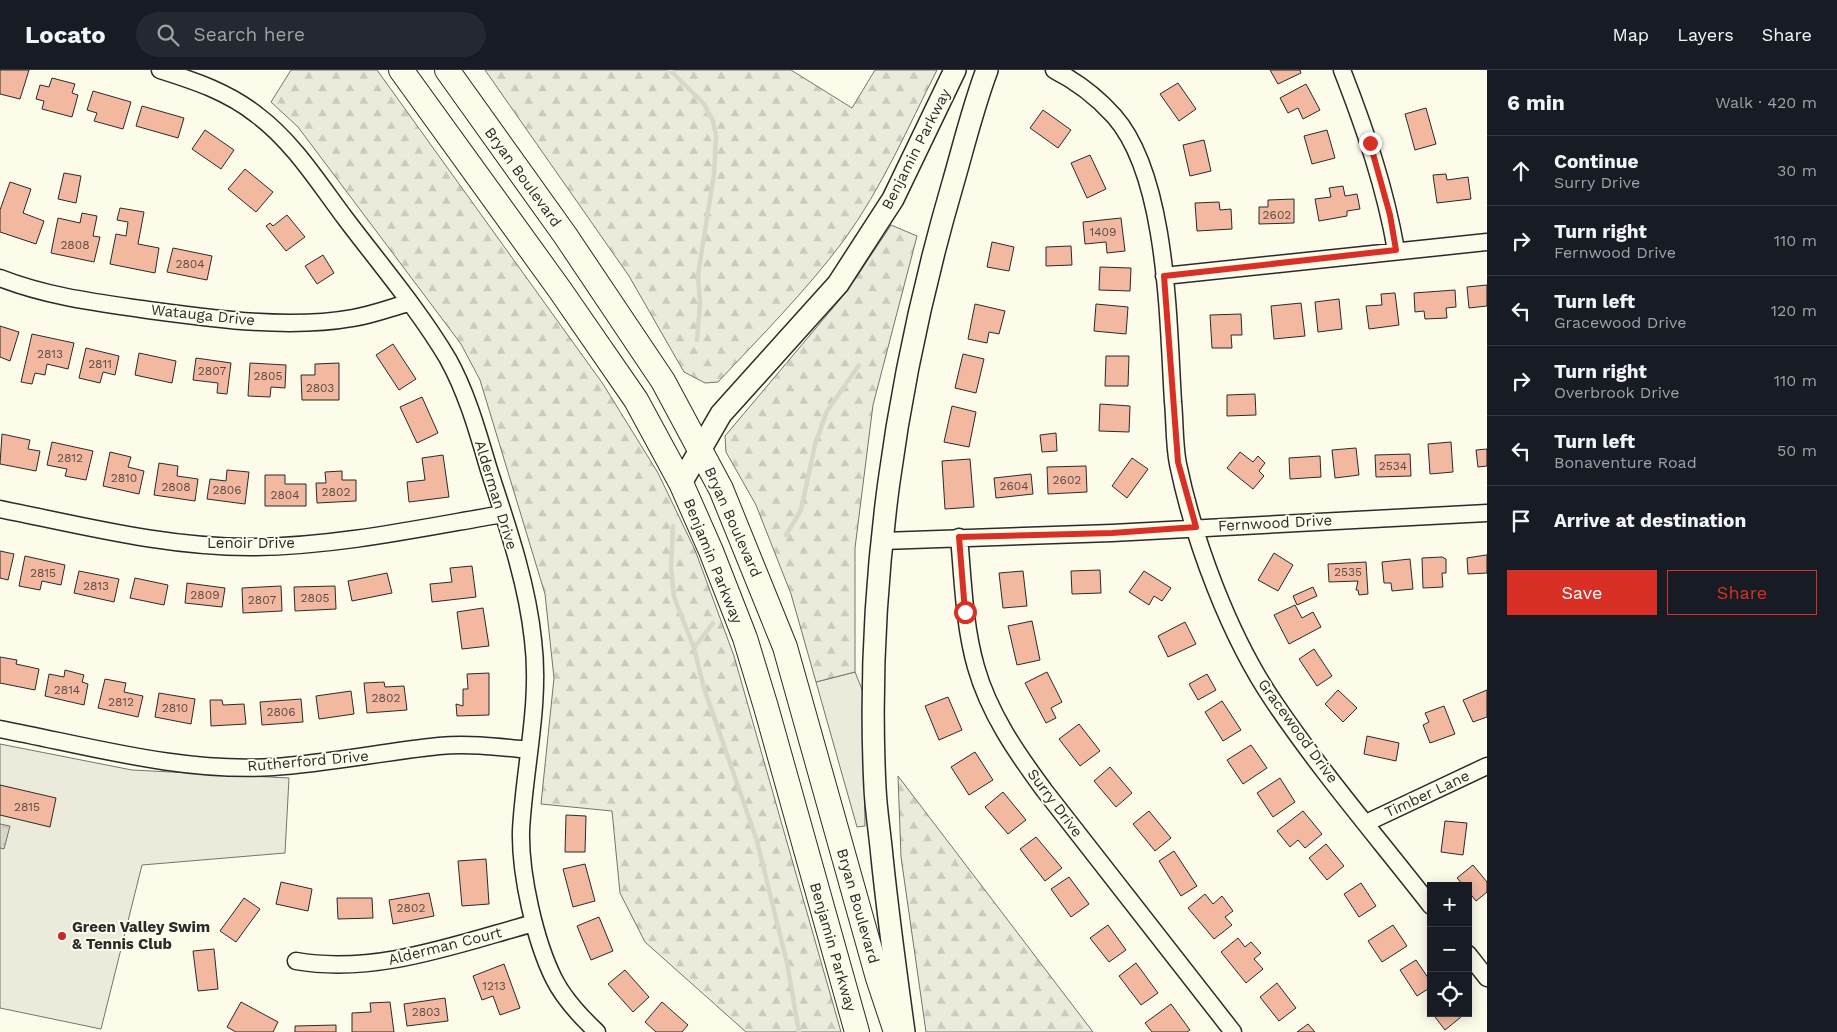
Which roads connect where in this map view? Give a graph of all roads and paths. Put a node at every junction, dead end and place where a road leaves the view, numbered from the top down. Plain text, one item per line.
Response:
1 (160, 70) edge
2 (401, 70) edge
3 (447, 70) edge
4 (955, 70) edge
5 (986, 70) edge
6 (1054, 70) edge
7 (1342, 70) edge
8 (1487, 242) edge
9 (1396, 250) junction
10 (1164, 276) junction
11 (0, 278) edge
12 (408, 303) junction
13 (700, 450) junction
14 (681, 482) junction
15 (0, 509) edge
16 (1487, 513) edge
17 (503, 514) junction
18 (1196, 527) junction
19 (959, 537) junction
20 (883, 541) junction
21 (0, 729) edge
22 (530, 750) junction
23 (1487, 766) edge
24 (1366, 823) junction
25 (1427, 901) edge
26 (534, 923) junction
27 (1472, 959) edge
28 (296, 961) dead end
29 (1487, 978) edge
30 (597, 1032) edge
31 (857, 1032) edge
32 (896, 1032) edge
33 (904, 1032) edge
34 (1233, 1032) edge

1 - 12 street, Alderman Drive
2 - 14 highway
3 - 13 highway, Bryan Boulevard
4 - 13 main road, Benjamin Parkway
5 - 20 main road
6 - 10 street, Gracewood Drive
7 - 9 street
8 - 9 street
9 - 10 street
10 - 18 street, Gracewood Drive
11 - 12 street, Watauga Drive
12 - 17 street, Alderman Drive
13 - 14 main road, Benjamin Parkway
13 - 32 highway, Bryan Boulevard
14 - 31 highway, Benjamin Parkway
15 - 17 street, Lenoir Drive
16 - 18 street, Fernwood Drive
17 - 22 street, Alderman Drive
18 - 19 street, Fernwood Drive
18 - 24 street, Gracewood Drive
19 - 20 street, Fernwood Drive
19 - 34 street, Surry Drive
20 - 33 main road
21 - 22 street, Rutherford Drive
22 - 26 street, Alderman Drive
23 - 24 street, Timber Lane
24 - 25 street, Gracewood Drive
26 - 28 street, Alderman Court
26 - 30 street, Alderman Drive
27 - 29 street

